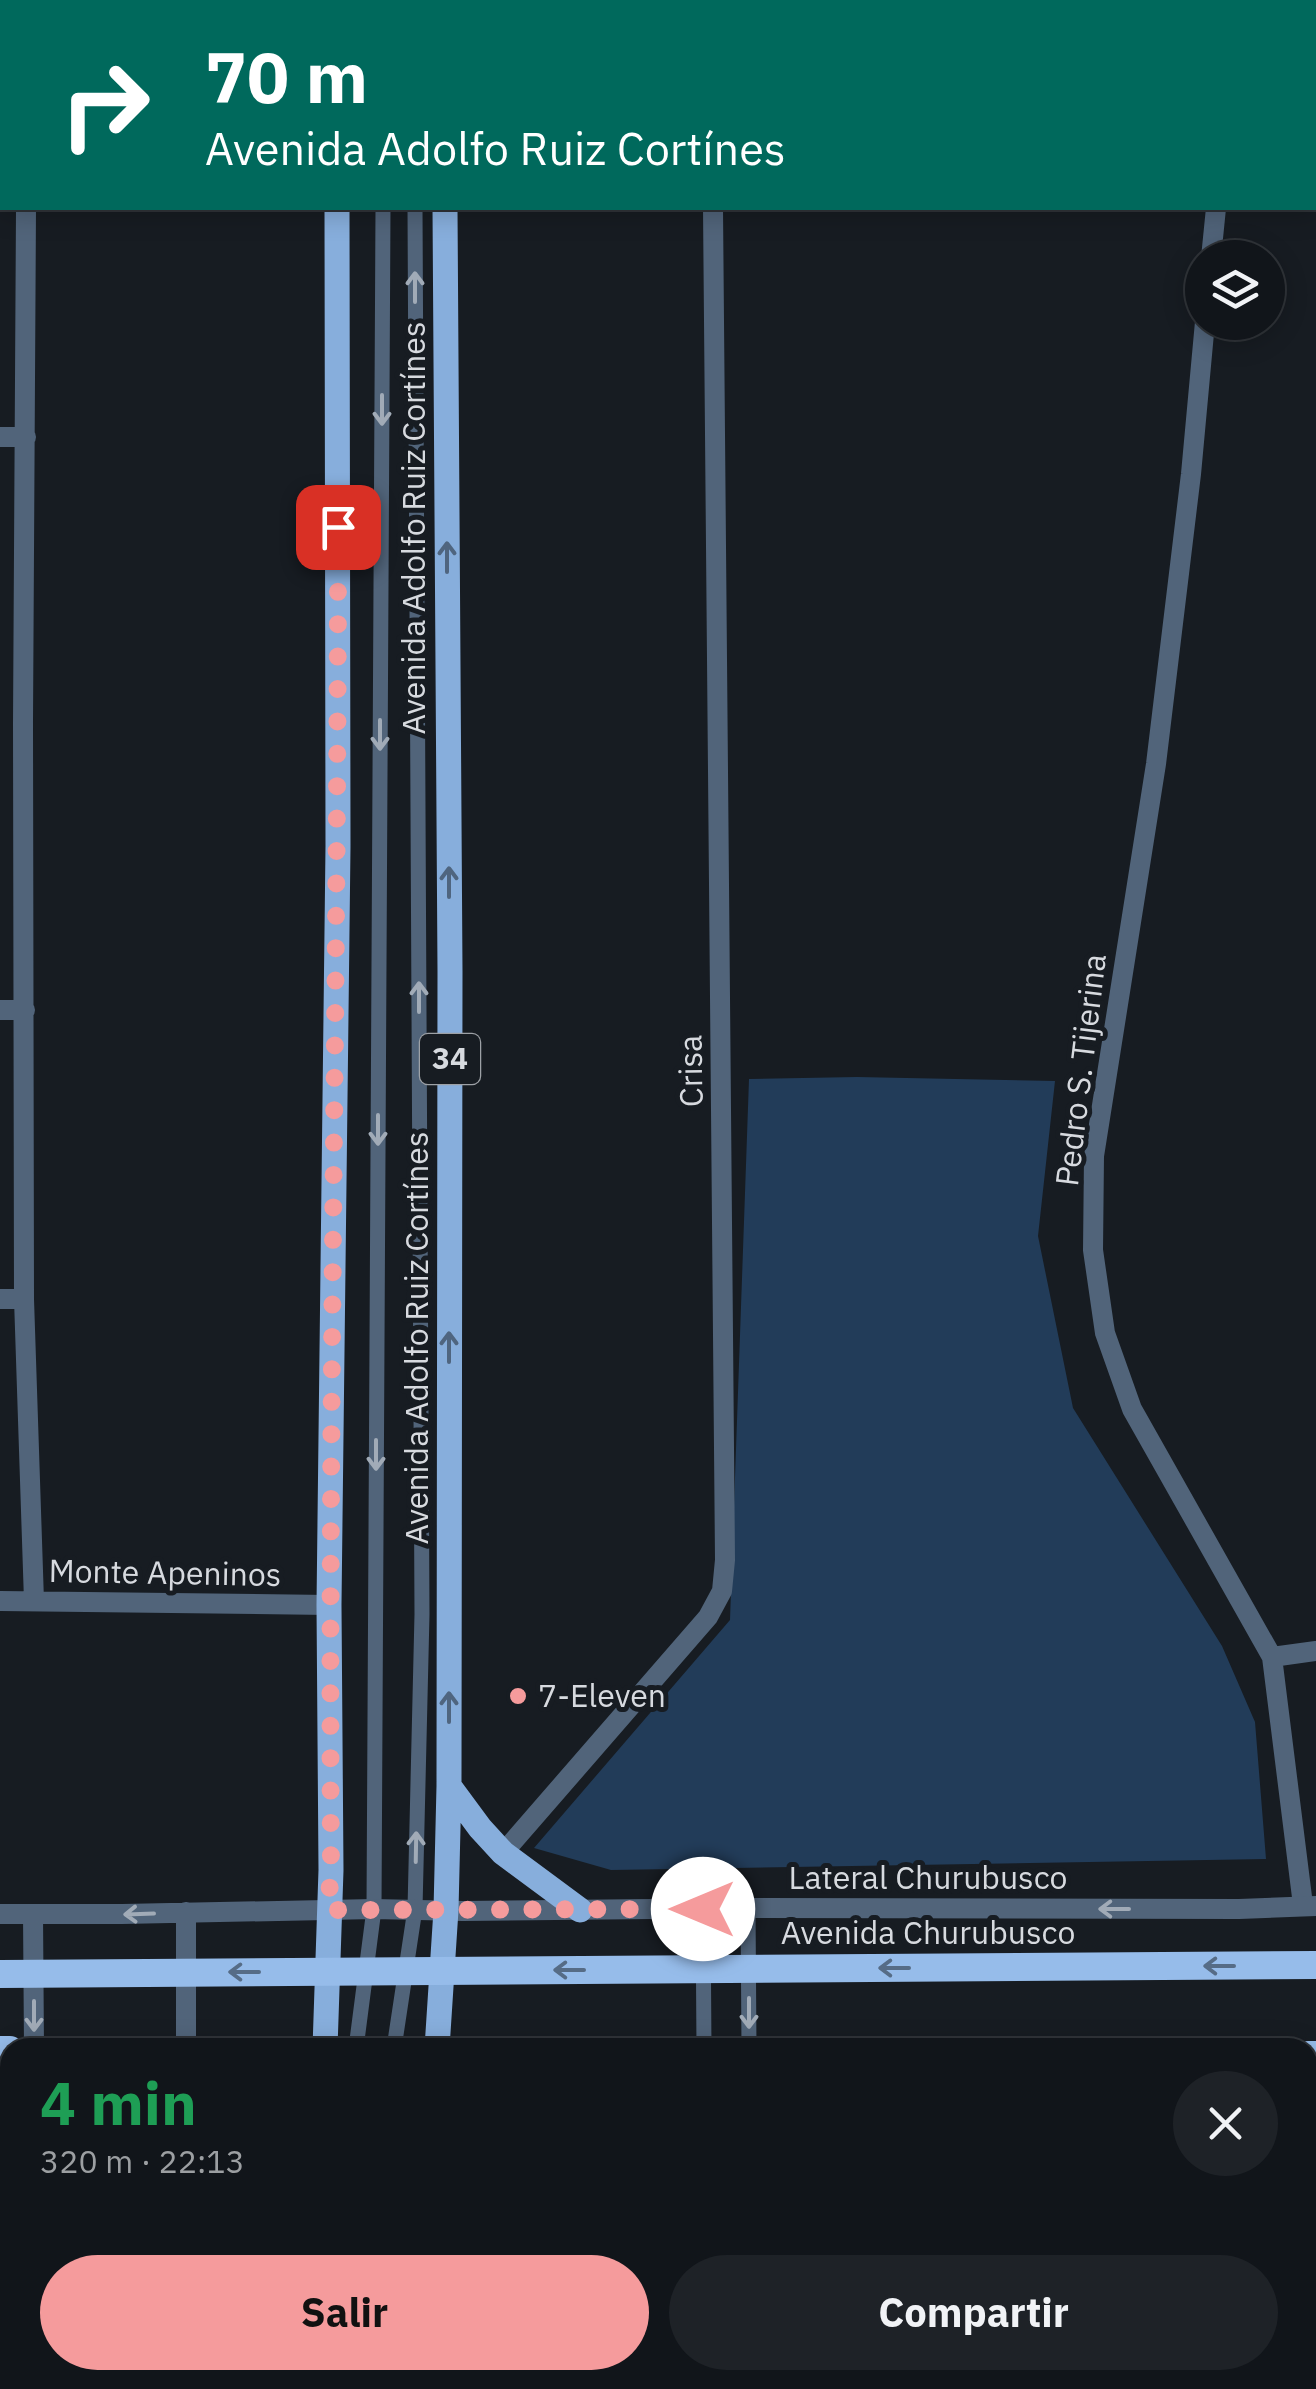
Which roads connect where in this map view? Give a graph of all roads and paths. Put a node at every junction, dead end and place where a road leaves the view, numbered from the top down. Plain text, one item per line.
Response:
1 (26, 210) edge
2 (337, 210) edge
3 (384, 210) edge
4 (414, 210) edge
5 (445, 210) edge
6 (712, 210) edge
7 (1216, 210) edge
8 (1213, 240) edge
9 (1203, 340) edge
10 (0, 437) edge
11 (26, 437) junction
12 (0, 722) edge
13 (24, 722) junction
14 (0, 1010) edge
15 (25, 1010) junction
16 (0, 1299) edge
17 (24, 1299) junction
18 (0, 1601) edge
19 (34, 1601) junction
20 (329, 1605) junction
21 (1316, 1651) edge
22 (1272, 1657) junction
23 (449, 1786) junction
24 (503, 1853) junction
25 (1310, 1906) edge
26 (748, 1908) junction
27 (374, 1909) junction
28 (415, 1909) junction
29 (703, 1909) junction
30 (328, 1910) junction
31 (446, 1910) junction
32 (580, 1910) junction
33 (186, 1912) junction
34 (0, 1914) edge
35 (33, 1914) junction
36 (1316, 1965) edge
37 (0, 1974) edge
38 (34, 2038) edge
39 (186, 2038) edge
40 (325, 2038) edge
41 (357, 2038) edge
42 (396, 2038) edge
43 (438, 2038) edge
44 (704, 2038) edge
45 (749, 2038) edge

1 - 11 street
2 - 20 main road
3 -> 27 lane
28 -> 4 lane
23 -> 5 main road, Avenida Adolfo Ruiz Cortínes / 34
6 - 24 street, Crisa
7 - 8 street
9 - 22 street, Pedro S. Tijerina
10 - 11 street
11 - 13 street
12 - 13 street
13 - 15 street
14 - 15 street
15 - 17 street
16 - 17 street
17 - 19 street
18 - 19 street, Monte Apeninos
19 - 20 street, Monte Apeninos
20 - 30 main road
21 - 22 street
22 - 25 street, Pedro S. Tijerina
23 - 24 main road
23 - 31 main road, Avenida Adolfo Ruiz Cortínes / 34
24 - 32 main road
25 -> 26 street, Lateral Churubusco
26 - 29 street, Lateral Churubusco
26 -> 45 lane
27 - 28 street, Lateral Churubusco
27 - 30 street, Lateral Churubusco
27 - 41 lane
28 - 31 street, Lateral Churubusco
28 - 42 lane
29 - 32 street, Lateral Churubusco
29 - 44 lane
30 - 33 street, Lateral Churubusco
30 - 40 main road
31 - 32 street, Lateral Churubusco
31 - 43 main road, Avenida Adolfo Ruiz Cortínes / 34
33 -> 35 street, Lateral Churubusco
33 - 39 street
34 - 35 street, Lateral Churubusco
35 -> 38 street
36 -> 37 highway, Avenida Churubusco

